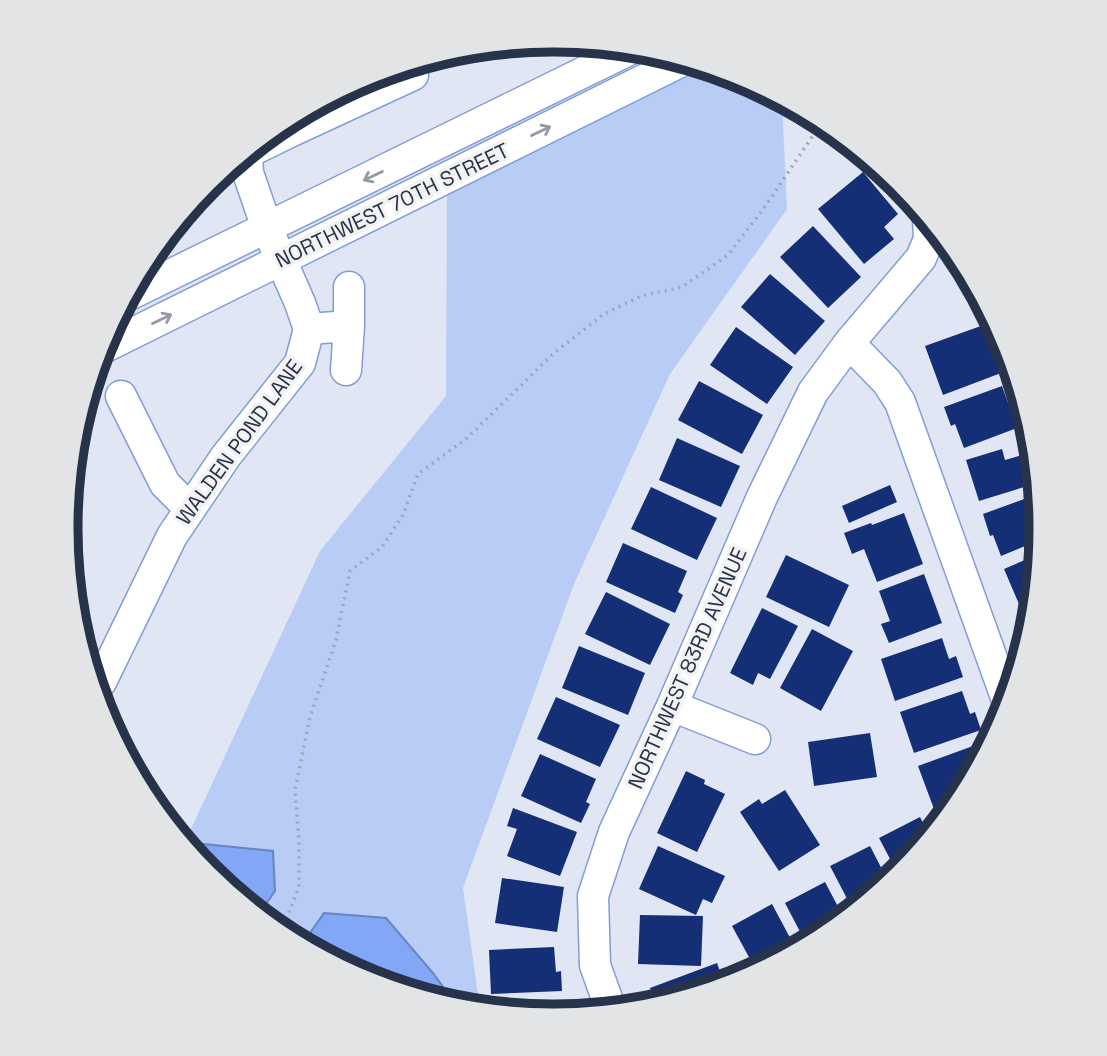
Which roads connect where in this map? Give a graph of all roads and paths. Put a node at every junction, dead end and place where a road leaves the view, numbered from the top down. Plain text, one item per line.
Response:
1 (615, 57) edge
2 (669, 67) edge
3 (413, 74) edge
4 (326, 111) edge
5 (817, 132) edge
6 (248, 165) edge
7 (267, 228) junction
8 (929, 236) edge
9 (282, 260) junction
10 (349, 287) dead end
11 (143, 288) edge
12 (349, 326) junction
13 (309, 329) junction
14 (116, 341) edge
15 (849, 343) junction
16 (346, 370) dead end
17 (121, 396) dead end
18 (190, 509) junction
19 (103, 680) edge
20 (1002, 686) edge
21 (672, 706) junction
22 (755, 739) dead end
23 (286, 921) edge
24 (607, 1000) edge

1 -> 7 street, NORTHWEST 70TH STREET
9 -> 2 street, NORTHWEST 70TH STREET
3 - 4 street
5 - 23 path
6 - 7 street
7 - 9 street
7 - 11 street, NORTHWEST 70TH STREET
8 - 15 street, NORTHWEST 83RD AVENUE
9 - 13 street
14 -> 9 street, NORTHWEST 70TH STREET
10 - 12 street
12 - 13 street
12 - 16 street
13 - 18 street, WALDEN POND LANE
15 - 20 street
15 - 21 street, NORTHWEST 83RD AVENUE
17 - 18 street
18 - 19 street, WALDEN POND LANE
21 - 22 street
21 - 24 street, NORTHWEST 83RD AVENUE

